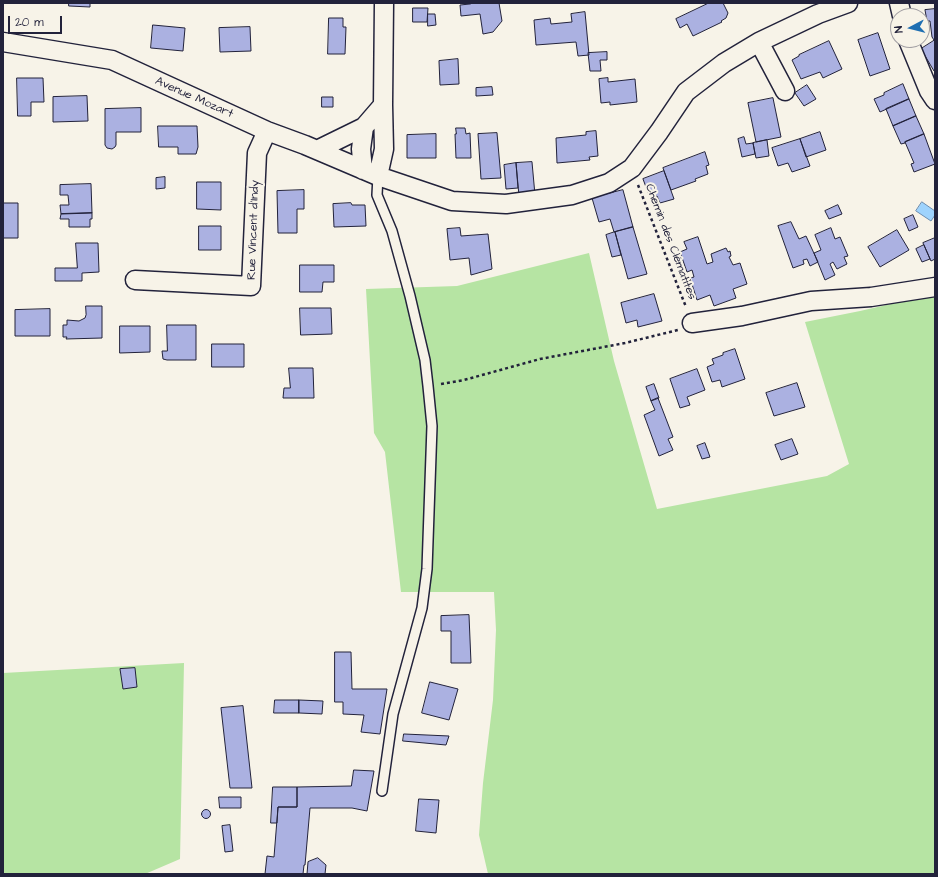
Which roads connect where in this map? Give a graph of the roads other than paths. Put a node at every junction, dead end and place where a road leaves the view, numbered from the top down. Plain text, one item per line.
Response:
1 (384, 3) edge
2 (848, 3) edge
3 (3, 42) edge
4 (759, 42) junction
5 (911, 48) edge
6 (785, 91) dead end
7 (935, 100) edge
8 (383, 105) junction
9 (364, 127) junction
10 (267, 131) junction
11 (318, 150) junction
12 (371, 173) junction
13 (135, 280) dead end
14 (935, 287) edge
15 (692, 323) road end
16 (382, 791) dead end

1 - 8 street
2 - 4 street
3 - 10 street, Avenue Mozart
4 - 6 street
4 - 12 street, Avenue Mozart
5 - 7 street
8 - 9 street
8 - 12 street
9 - 11 street
9 - 12 street
10 - 11 street, Avenue Mozart
10 - 13 street, Rue Vincent d'Indy
11 - 12 street, Avenue Mozart
12 - 16 lane
14 - 15 street

